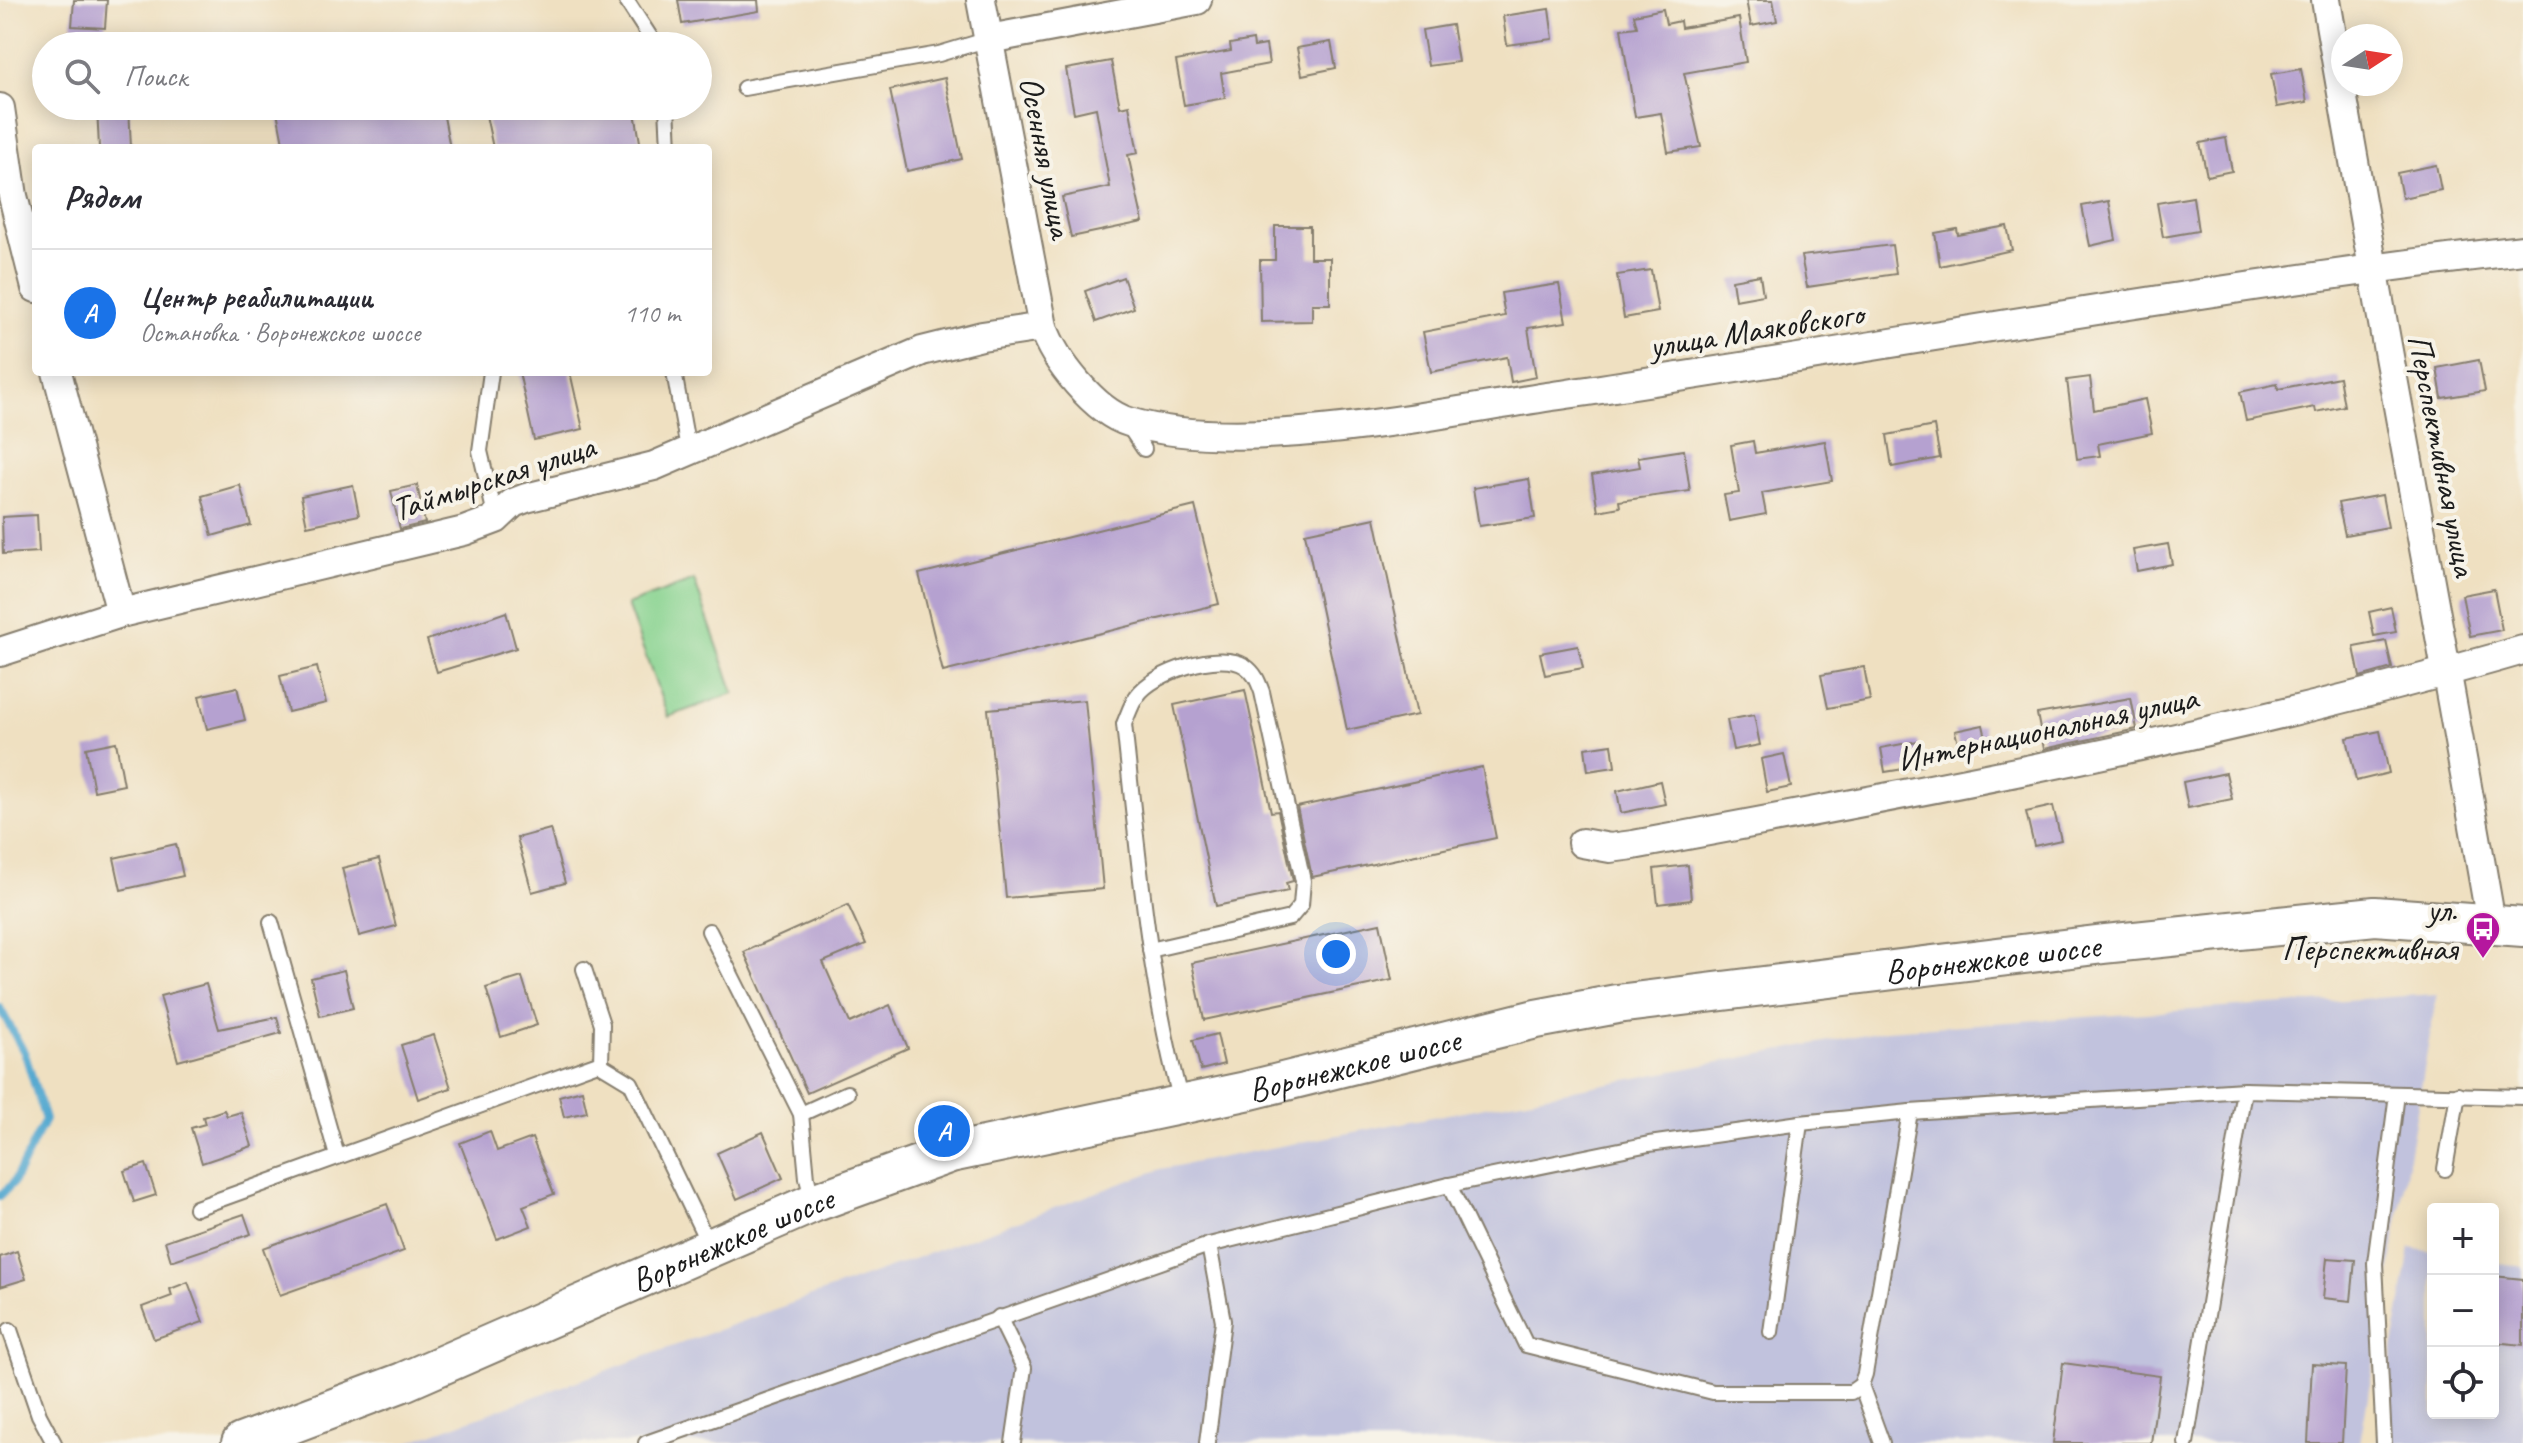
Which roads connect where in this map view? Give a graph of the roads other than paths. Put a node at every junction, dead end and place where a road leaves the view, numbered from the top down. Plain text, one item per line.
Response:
1 (626, 0) edge
2 (981, 0) edge
3 (1197, 0) edge
4 (2326, 0) edge
5 (647, 32) edge
6 (989, 39) junction
7 (744, 88) dead end
8 (0, 108) edge
9 (668, 120) edge
10 (669, 144) edge
11 (2523, 250) edge
12 (2371, 268) junction
13 (32, 272) edge
14 (1043, 327) junction
15 (58, 376) edge
16 (490, 376) edge
17 (675, 376) edge
18 (1125, 421) junction
19 (688, 449) junction
20 (1144, 449) dead end
21 (496, 519) junction
22 (121, 613) junction
23 (2523, 650) edge
24 (0, 652) edge
25 (2447, 672) junction
26 (1582, 843) dead end
27 (271, 922) dead end
28 (2507, 925) edge
29 (709, 931) dead end
30 (1150, 950) junction
31 (584, 969) dead end
32 (601, 1064) junction
33 (2244, 1090) junction
34 (847, 1093) dead end
35 (2397, 1094) junction
36 (2458, 1094) junction
37 (2523, 1097) edge
38 (1182, 1105) junction
39 (1910, 1112) junction
40 (801, 1114) junction
41 (1800, 1123) junction
42 (337, 1156) junction
43 (2445, 1169) dead end
44 (1449, 1185) junction
45 (813, 1203) junction
46 (196, 1208) dead end
47 (1209, 1245) junction
48 (711, 1247) junction
49 (999, 1317) junction
50 (10, 1330) dead end
51 (1771, 1332) dead end
52 (1861, 1385) junction
53 (54, 1443) edge
54 (241, 1443) edge
55 (646, 1443) edge
56 (1013, 1443) edge
57 (1207, 1443) edge
58 (1882, 1443) edge
59 (2186, 1443) edge
60 (2384, 1443) edge

1 - 5 lane
2 - 6 street, Осенняя улица
3 - 6 street
4 - 12 street, Перспективная улица
6 - 7 lane
6 - 14 street, Осенняя улица
8 - 13 street
9 - 10 lane
11 - 12 street, улица Маяковского
12 - 18 street, улица Маяковского
12 - 25 street, Перспективная улица
14 - 18 street, улица Маяковского
14 - 19 street, Таймырская улица
15 - 22 street
16 - 21 lane
17 - 19 lane
18 - 20 lane
19 - 21 street, Таймырская улица
21 - 22 street, Таймырская улица
22 - 24 street, Таймырская улица
23 - 25 street, Интернациональная улица
25 - 26 street, Интернациональная улица
25 - 28 street, Перспективная улица
27 - 42 lane
28 - 38 main road, Воронежское шоссе
29 - 40 lane
30 - 30 lane
30 - 38 lane
31 - 32 lane
32 - 42 lane
32 - 48 lane
33 - 35 lane
33 - 39 lane
33 - 59 lane
34 - 40 lane
35 - 36 lane
35 - 60 lane
36 - 37 lane
36 - 43 lane
38 - 45 main road, Воронежское шоссе
39 - 41 lane
39 - 52 lane
40 - 45 lane
41 - 44 lane
41 - 51 lane
42 - 46 lane
44 - 47 lane
44 - 52 lane
45 - 48 main road, Воронежское шоссе
47 - 49 lane
47 - 57 lane
48 - 54 main road, Воронежское шоссе
49 - 55 lane
49 - 56 lane
50 - 53 lane
52 - 58 lane

